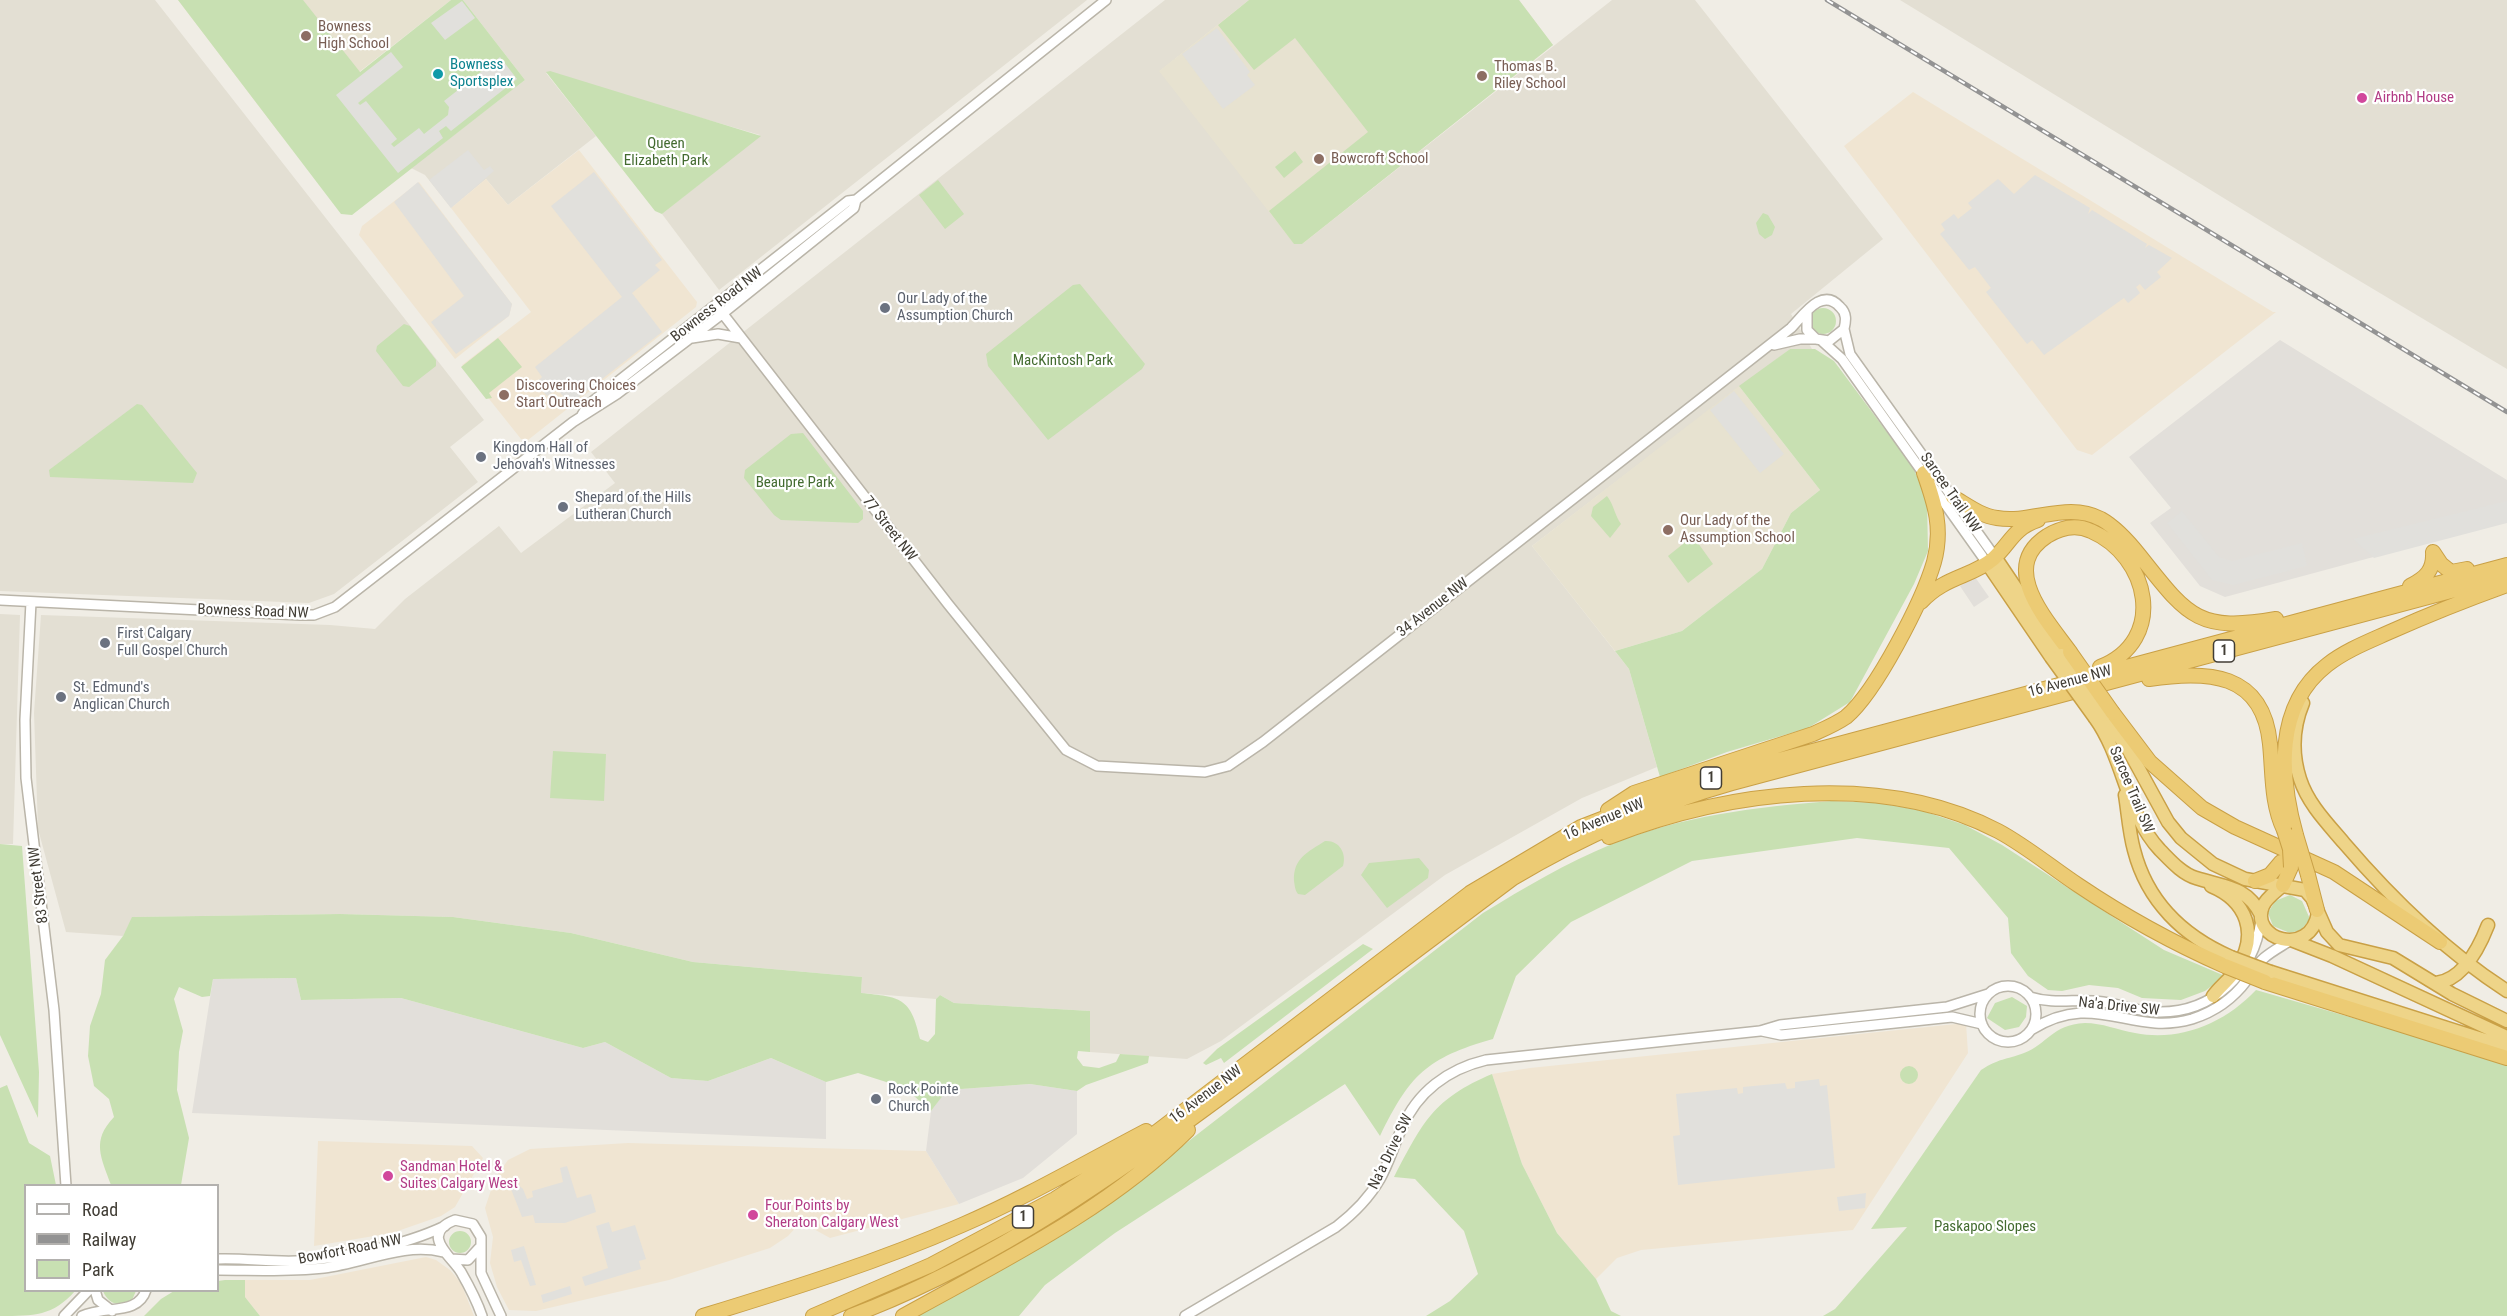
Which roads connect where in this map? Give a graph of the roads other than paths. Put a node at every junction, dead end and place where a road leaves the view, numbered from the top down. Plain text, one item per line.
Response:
1 (1106, 0) edge
2 (856, 200) junction
3 (716, 305) junction
4 (1807, 311) junction
5 (722, 314) junction
6 (1844, 329) junction
7 (690, 338) junction
8 (742, 339) junction
9 (1819, 340) junction
10 (1768, 346) junction
11 (582, 415) junction
12 (1924, 473) junction
13 (1953, 497) junction
14 (2066, 512) junction
15 (2507, 558) edge
16 (1991, 560) junction
17 (2507, 565) edge
18 (2507, 576) edge
19 (2507, 585) edge
20 (2379, 599) junction
21 (0, 600) edge
22 (31, 602) junction
23 (1896, 643) junction
24 (2060, 655) junction
25 (2327, 664) junction
26 (2060, 690) junction
27 (2104, 715) junction
28 (1066, 750) joint
29 (2119, 764) junction
30 (1581, 827) junction
31 (2284, 828) junction
32 (2286, 865) junction
33 (2197, 878) junction
34 (2255, 881) junction
35 (2283, 885) junction
36 (2318, 911) junction
37 (2261, 915) junction
38 (1450, 925) junction
39 (2488, 925) dead end
40 (2291, 940) junction
41 (2440, 942) junction
42 (2228, 961) junction
43 (2467, 963) junction
44 (2268, 977) junction
45 (2436, 983) junction
46 (2507, 990) edge
47 (1988, 994) junction
48 (2213, 996) junction
49 (2030, 997) junction
50 (2507, 1022) edge
51 (1982, 1024) junction
52 (2031, 1030) junction
53 (1760, 1031) junction
54 (2507, 1037) edge
55 (2507, 1047) edge
56 (2507, 1058) edge
57 (1218, 1092) junction
58 (65, 1168) junction
59 (66, 1184) edge
60 (71, 1184) edge
61 (445, 1226) junction
62 (480, 1246) junction
63 (446, 1255) junction
64 (219, 1258) edge
65 (219, 1270) edge
66 (86, 1292) edge
67 (96, 1292) edge
68 (145, 1292) edge
69 (152, 1292) edge
70 (141, 1303) junction
71 (114, 1312) junction
72 (64, 1316) edge
73 (82, 1316) edge
74 (482, 1316) edge
75 (501, 1316) edge
76 (703, 1316) edge
77 (813, 1316) edge
78 (852, 1316) edge
79 (903, 1316) edge
80 (1185, 1316) edge

1 - 2 street, Bowness Road NW
2 - 3 street, Bowness Road NW
2 - 5 street, Bowness Road NW
3 - 5 street, 77 Street NW
3 - 11 street, Bowness Road NW
4 - 6 street
4 - 9 street
4 - 10 street, 34 Avenue NW
5 - 7 street, Bowness Road NW
5 - 8 street, 77 Street NW
6 - 9 street
6 - 13 street, Sarcee Trail NW
7 - 8 street
7 - 11 street, Bowness Road NW
8 - 28 street, 77 Street NW
9 - 10 street, 34 Avenue NW
9 - 12 street, Sarcee Trail NW
10 - 28 street, 34 Avenue NW
11 - 22 street, Bowness Road NW
12 - 16 street, Sarcee Trail NW
12 - 23 highway
13 - 14 highway
13 - 16 street, Sarcee Trail NW
14 - 16 highway
14 - 20 highway
15 - 20 highway
16 - 23 highway
16 - 24 highway, Sarcee Trail NW
17 - 20 highway, 16 Avenue NW / 1
18 - 26 highway, 16 Avenue NW / 1
19 - 25 highway
20 - 26 highway, 16 Avenue NW / 1
21 - 22 street, Bowness Road NW
22 - 58 street, 83 Street NW
23 - 30 highway
24 - 26 highway
24 - 27 highway, bridge
24 - 27 highway, Sarcee Trail SW, bridge
25 - 31 highway
25 - 41 highway
26 - 30 highway, 16 Avenue NW / 1
26 - 31 highway
26 - 38 highway, 16 Avenue NW / 1
27 - 29 highway, Sarcee Trail SW
27 - 34 highway, Sarcee Trail SW
27 - 41 highway
29 - 33 highway, Sarcee Trail SW
29 - 42 highway
30 - 57 highway, 16 Avenue NW / 1
31 - 32 highway, bridge
31 - 36 highway, bridge
32 - 34 highway
32 - 35 highway
33 - 37 highway, Sarcee Trail SW
33 - 48 highway
34 - 35 highway, Sarcee Trail SW
35 - 36 highway
35 - 37 highway
36 - 40 highway
36 - 45 highway
37 - 40 highway
37 - 48 street, Na'a Drive SW
38 - 42 highway
38 - 57 highway, 16 Avenue NW / 1
39 - 43 highway
40 - 52 street, Na'a Drive SW
40 - 54 highway
41 - 43 highway
42 - 44 highway, bridge
43 - 45 highway
43 - 46 highway
44 - 55 highway
44 - 56 highway
45 - 50 highway
47 - 49 street
47 - 51 street
47 - 53 street, Na'a Drive SW
48 - 49 street, Na'a Drive SW
49 - 52 street
51 - 52 street
51 - 53 street, Na'a Drive SW
53 - 80 street, Na'a Drive SW
57 - 76 highway
57 - 77 highway, 16 Avenue NW / 1
57 - 78 highway, 16 Avenue NW / 1
57 - 79 highway
58 - 59 street, 83 Street NW
58 - 60 street, 83 Street NW
61 - 62 street
61 - 63 street
61 - 64 street, Bowfort Road NW
62 - 63 street
62 - 75 street
63 - 65 street, Bowfort Road NW
63 - 74 street
66 - 72 street
67 - 71 street
68 - 70 street
69 - 70 street
70 - 71 street
71 - 73 street

